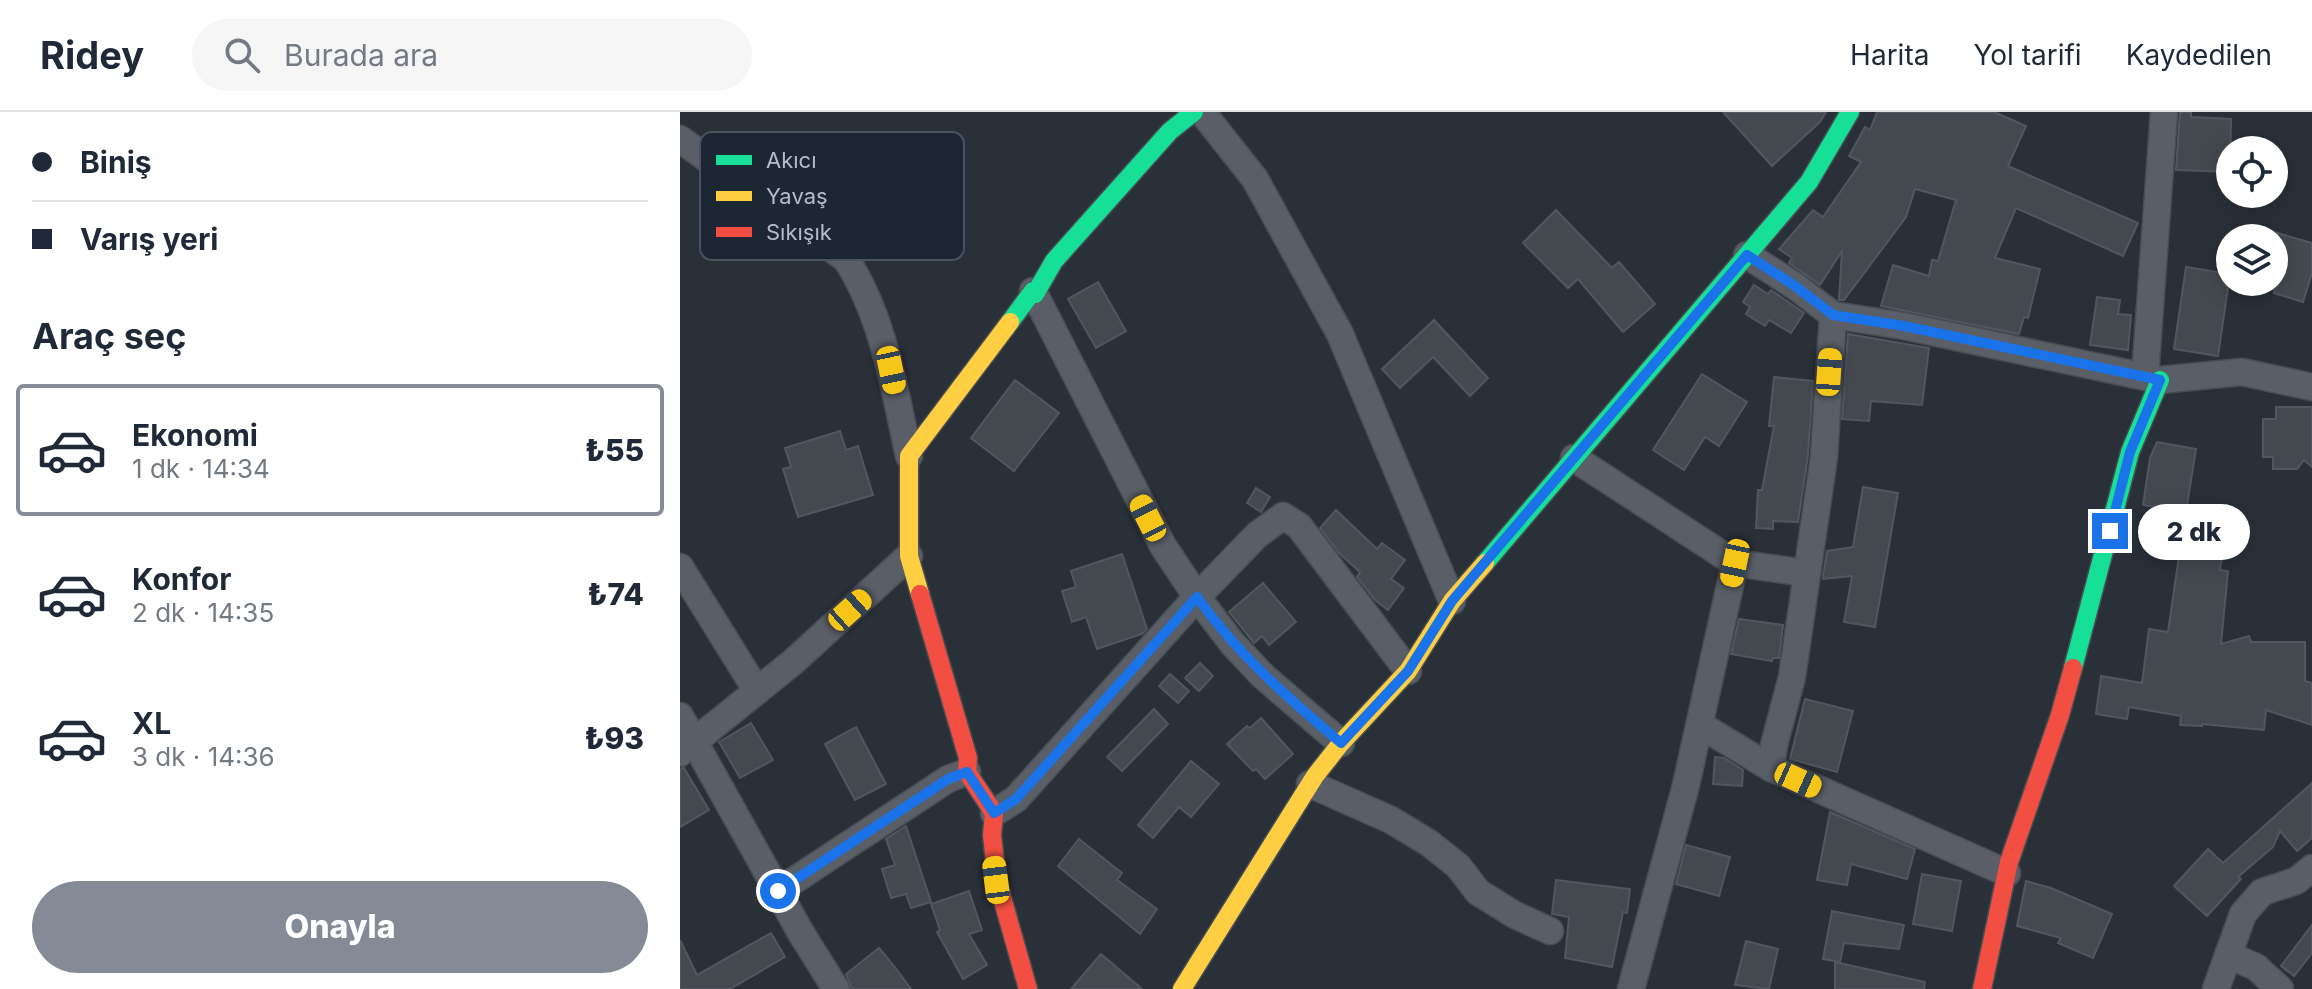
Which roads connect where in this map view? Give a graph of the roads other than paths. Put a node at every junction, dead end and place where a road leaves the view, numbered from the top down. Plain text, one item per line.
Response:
1 (1194, 112) edge
2 (1202, 112) edge
3 (1850, 112) edge
4 (2164, 112) edge
5 (680, 139) edge
6 (700, 153) edge
7 (1747, 255) junction
8 (847, 260) edge
9 (1033, 291) junction
10 (1833, 315) junction
11 (2152, 378) junction
12 (2312, 387) edge
13 (909, 456) junction
14 (1574, 458) junction
15 (909, 556) junction
16 (1735, 563) junction
17 (680, 567) edge
18 (1806, 573) junction
19 (1197, 597) junction
20 (1452, 601) junction
21 (1408, 671) junction
22 (757, 691) junction
23 (680, 716) edge
24 (1700, 725) junction
25 (1341, 743) junction
26 (688, 748) edge
27 (1771, 768) junction
28 (967, 772) junction
29 (1310, 784) junction
30 (994, 813) junction
31 (2312, 868) edge
32 (2007, 873) junction
33 (778, 891) junction
34 (1550, 931) dead end
35 (2228, 955) junction
36 (836, 989) edge
37 (1028, 989) edge
38 (1182, 989) edge
39 (1631, 989) edge
40 (1982, 989) edge
41 (2216, 989) edge
42 (2280, 989) edge

1 - 9 street
2 - 20 street
3 - 7 street
4 - 11 street
5 - 6 street
7 - 10 street
7 - 14 street
8 - 13 street
9 - 13 street
9 - 19 street
10 - 11 street
10 - 18 street
11 - 12 street
11 - 32 street
13 - 15 street
14 - 16 street
14 - 20 street
15 - 22 street
15 - 28 street
16 - 18 street
16 - 24 street
17 - 22 street
18 - 27 street
19 - 21 street
19 - 25 street
19 - 30 street
20 - 21 street
21 - 25 street
22 - 26 street
23 - 26 street
24 - 27 street
24 - 39 street
25 - 29 street
26 - 33 street
27 - 32 street
28 - 30 street
28 - 33 street
29 - 34 street
29 - 38 street
30 - 37 street
31 - 35 street
32 - 40 street
33 - 36 street
35 - 41 street
35 - 42 street

